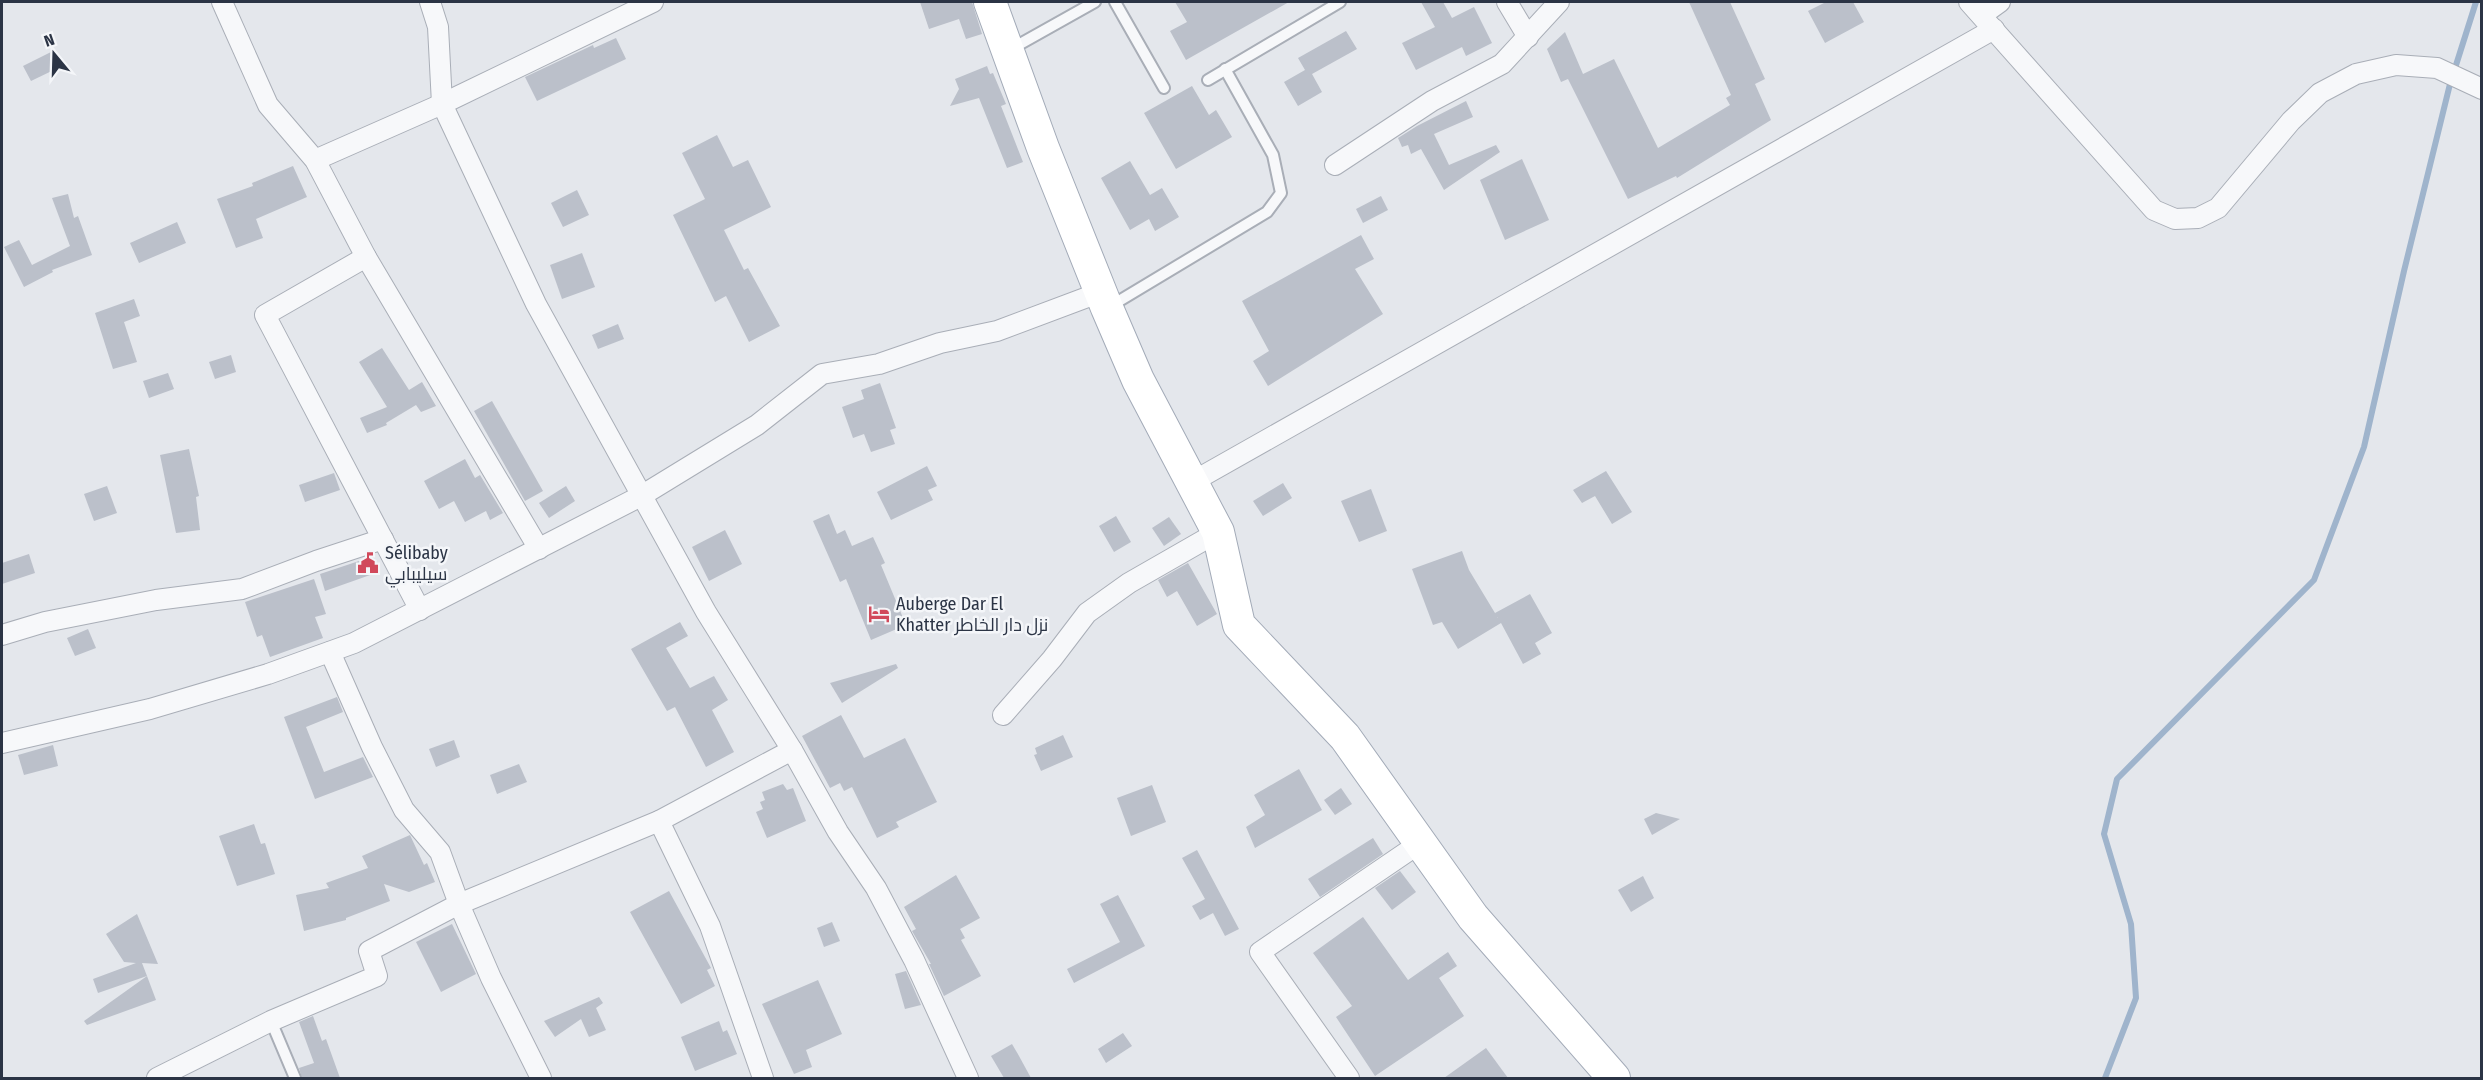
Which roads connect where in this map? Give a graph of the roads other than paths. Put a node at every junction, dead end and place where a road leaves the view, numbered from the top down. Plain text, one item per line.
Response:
1 (222, 2) edge
2 (430, 2) edge
3 (653, 2) edge
4 (990, 2) edge
5 (1095, 2) edge
6 (1115, 2) edge
7 (1340, 2) edge
8 (1508, 2) edge
9 (1559, 2) edge
10 (2000, 2) edge
11 (1982, 15) edge
12 (1527, 37) junction
13 (1008, 51) junction
14 (1225, 69) junction
15 (1208, 80) dead end
16 (1164, 88) dead end
17 (2481, 89) edge
18 (442, 104) junction
19 (315, 160) junction
20 (1335, 165) dead end
21 (366, 257) junction
22 (1104, 300) junction
23 (1192, 482) junction
24 (641, 496) junction
25 (1218, 532) junction
26 (383, 538) junction
27 (539, 549) junction
28 (420, 610) junction
29 (2, 635) edge
30 (330, 652) junction
31 (1003, 715) dead end
32 (2, 743) edge
33 (792, 750) junction
34 (658, 821) junction
35 (1420, 843) junction
36 (459, 904) junction
37 (271, 1021) junction
38 (1600, 1073) edge
39 (157, 1078) edge
40 (295, 1078) edge
41 (542, 1078) edge
42 (763, 1078) edge
43 (968, 1078) edge
44 (1349, 1078) edge

1 - 19 street
2 - 18 street
3 - 18 street
4 - 13 main road
5 - 13 lane
6 - 16 lane
7 - 14 lane
8 - 12 street
9 - 12 street
10 - 11 street
11 - 17 street
11 - 23 street
12 - 20 street
13 - 22 main road
14 - 15 lane
14 - 22 lane
18 - 19 street
18 - 24 street
19 - 21 street
21 - 26 street
21 - 27 street
22 - 23 main road
22 - 24 street
23 - 25 main road
24 - 27 street
24 - 33 street
25 - 31 street
25 - 35 main road
26 - 28 street
26 - 29 street
27 - 28 street
28 - 30 street
30 - 32 street
30 - 36 street
33 - 34 street
33 - 43 street
34 - 36 street
34 - 42 street
35 - 38 main road
35 - 44 street
36 - 37 street
36 - 41 street
37 - 39 street
37 - 40 lane

